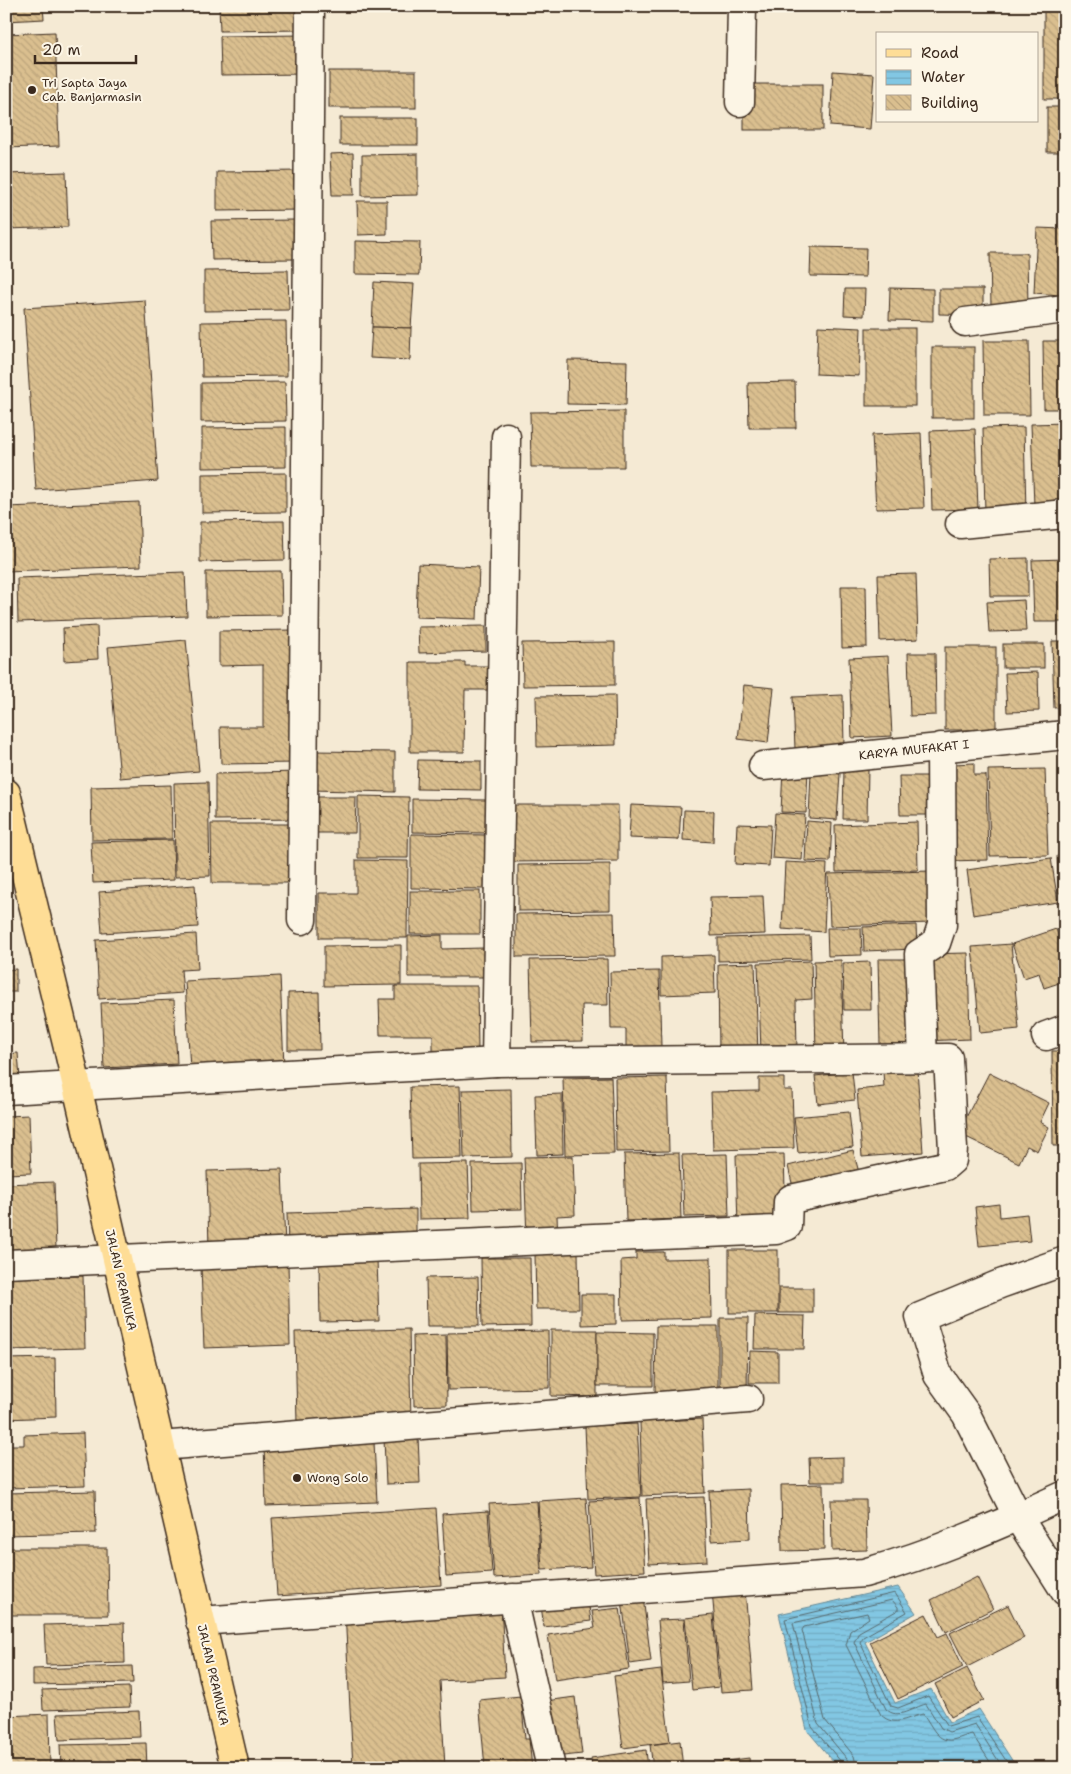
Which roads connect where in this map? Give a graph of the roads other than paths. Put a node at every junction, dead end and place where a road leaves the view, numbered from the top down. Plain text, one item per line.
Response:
1 (310, 6) edge
2 (742, 6) edge
3 (740, 102) dead end
4 (1065, 309) edge
5 (965, 322) dead end
6 (506, 437) dead end
7 (1065, 514) edge
8 (960, 524) dead end
9 (1065, 735) edge
10 (941, 747) junction
11 (763, 766) dead end
12 (6, 793) edge
13 (302, 920) dead end
14 (923, 1059) junction
15 (496, 1062) junction
16 (76, 1087) junction
17 (6, 1090) edge
18 (116, 1259) junction
19 (1065, 1261) edge
20 (6, 1264) edge
21 (748, 1400) dead end
22 (160, 1446) junction
23 (1065, 1495) edge
24 (1018, 1517) junction
25 (1065, 1591) edge
26 (513, 1598) junction
27 (200, 1621) junction
28 (235, 1768) edge
29 (551, 1768) edge

1 - 13 street
2 - 3 street
4 - 5 street
6 - 15 street
7 - 8 street
9 - 10 street, KARYA MUFAKAT I
10 - 11 street, KARYA MUFAKAT I
10 - 14 street
12 - 16 main road, JALAN PRAMUKA
14 - 15 street
14 - 18 street
15 - 16 street
16 - 17 street
16 - 18 main road, JALAN PRAMUKA
18 - 20 street
18 - 22 main road, JALAN PRAMUKA
19 - 24 street
21 - 22 street
22 - 27 main road, JALAN PRAMUKA
23 - 24 street
24 - 25 street
24 - 26 street
26 - 27 street
26 - 29 street
27 - 28 main road, JALAN PRAMUKA

